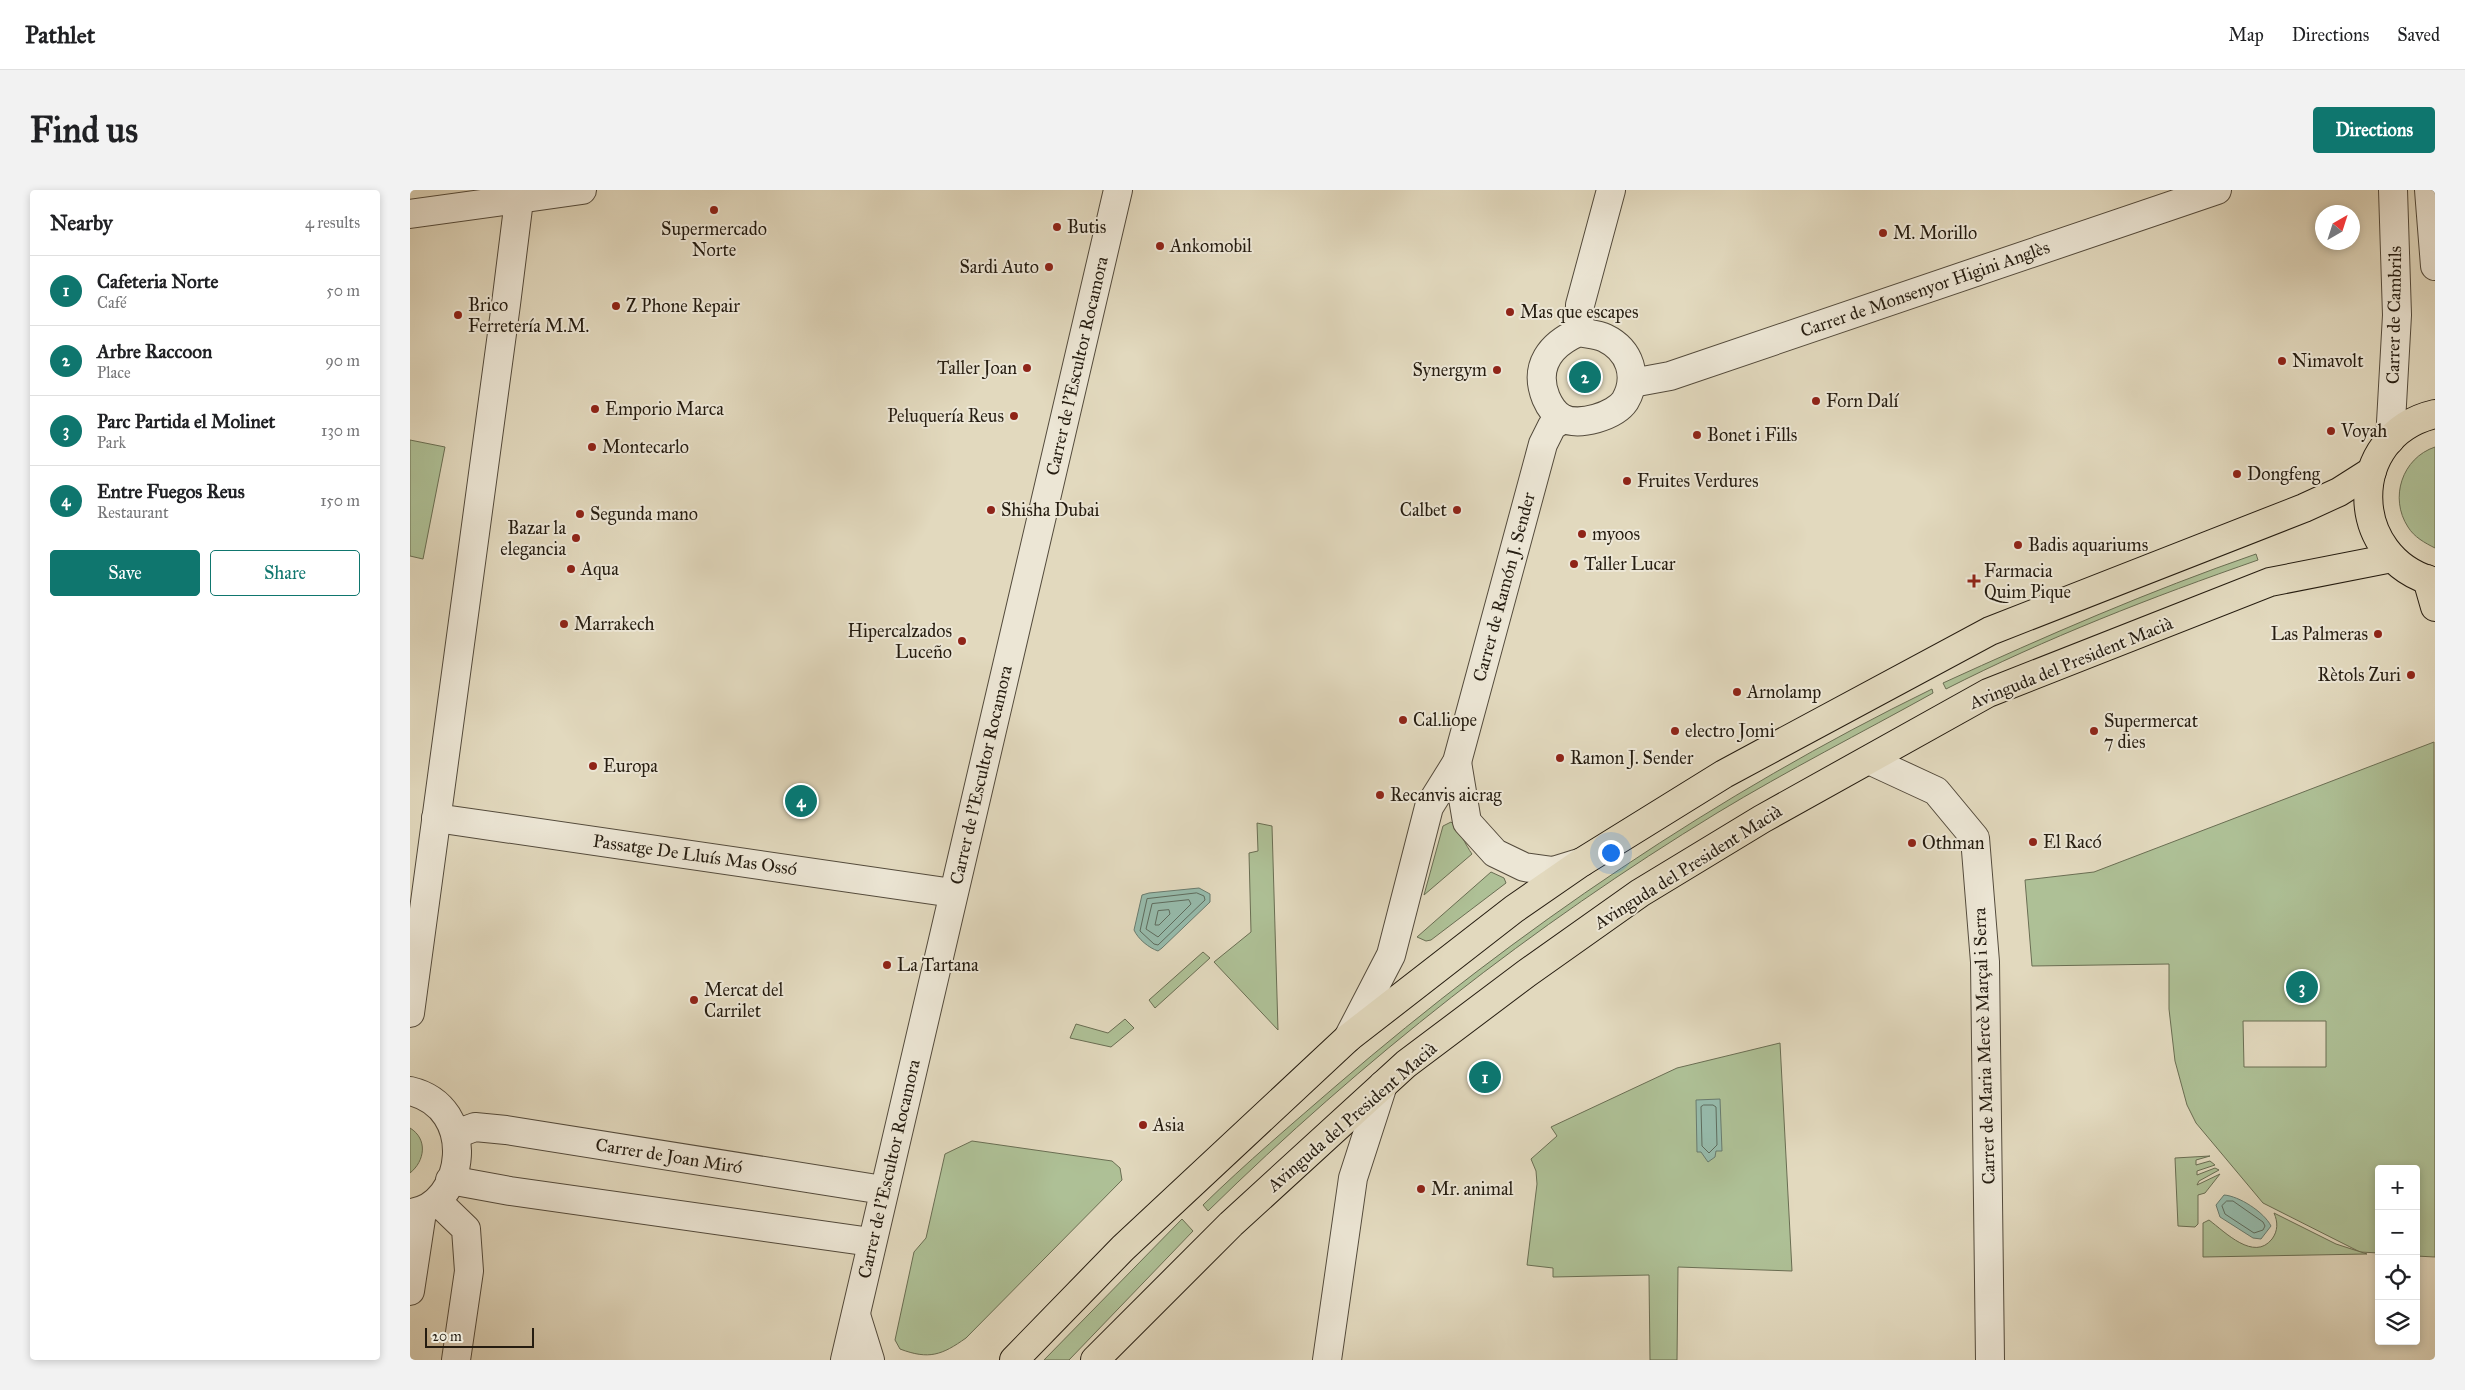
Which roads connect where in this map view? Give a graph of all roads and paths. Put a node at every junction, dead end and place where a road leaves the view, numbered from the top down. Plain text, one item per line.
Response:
1 (582, 190) edge
2 (1118, 190) edge
3 (1610, 190) edge
4 (2217, 190) edge
5 (2393, 190) edge
6 (2429, 190) edge
7 (518, 195) edge
8 (410, 214) edge
9 (2435, 266) edge
10 (1579, 332) junction
11 (1632, 383) junction
12 (2435, 414) edge
13 (1563, 419) junction
14 (2390, 440) junction
15 (2372, 471) junction
16 (2392, 558) junction
17 (2431, 580) edge
18 (2435, 607) edge
19 (1869, 760) junction
20 (1457, 762) junction
21 (436, 818) junction
22 (1582, 862) junction
23 (953, 893) junction
24 (410, 1013) edge
25 (1348, 1038) junction
26 (1383, 1085) junction
27 (410, 1091) edge
28 (456, 1134) junction
29 (883, 1190) junction
30 (430, 1201) edge
31 (871, 1242) junction
32 (410, 1291) edge
33 (855, 1313) junction
34 (456, 1360) edge
35 (845, 1360) edge
36 (870, 1360) edge
37 (1014, 1360) edge
38 (1094, 1360) edge
39 (1327, 1360) edge
40 (1990, 1360) edge

1 - 7 street
2 - 23 street, Carrer de l'Escultor Rocamora
3 - 10 street
4 - 11 street, Carrer de Monsenyor Higini Anglès
5 - 14 street, Carrer de Cambrils
6 - 9 street
7 - 8 street
7 - 21 street
10 - 11 street
10 - 13 street
11 - 13 street
12 - 14 main road
13 - 20 street, Carrer de Ramón J. Sender
14 - 15 main road
15 - 16 main road
15 - 22 main road
16 - 17 main road
16 - 19 main road, Avinguda del President Macià
17 - 18 main road
19 - 26 main road, Avinguda del President Macià
19 - 40 street, Carrer de Maria Mercè Marçal i Serra
20 - 22 street, Carrer de Ramón J. Sender
20 - 25 street, Carrer de Ramón J. Sender
21 - 23 street, Passatge De Lluís Mas Ossó
21 - 24 street
22 - 25 main road
23 - 29 street, Carrer de l'Escultor Rocamora
25 - 37 main road
26 - 38 main road, Avinguda del President Macià
26 - 39 street
27 - 28 street
28 - 29 street, Carrer de Joan Miró
28 - 30 street
29 - 31 street, Carrer de l'Escultor Rocamora
30 - 31 street
30 - 32 street
30 - 34 street
31 - 33 street, Carrer de l'Escultor Rocamora
33 - 35 street, Carrer de l'Escultor Rocamora
33 - 36 street

